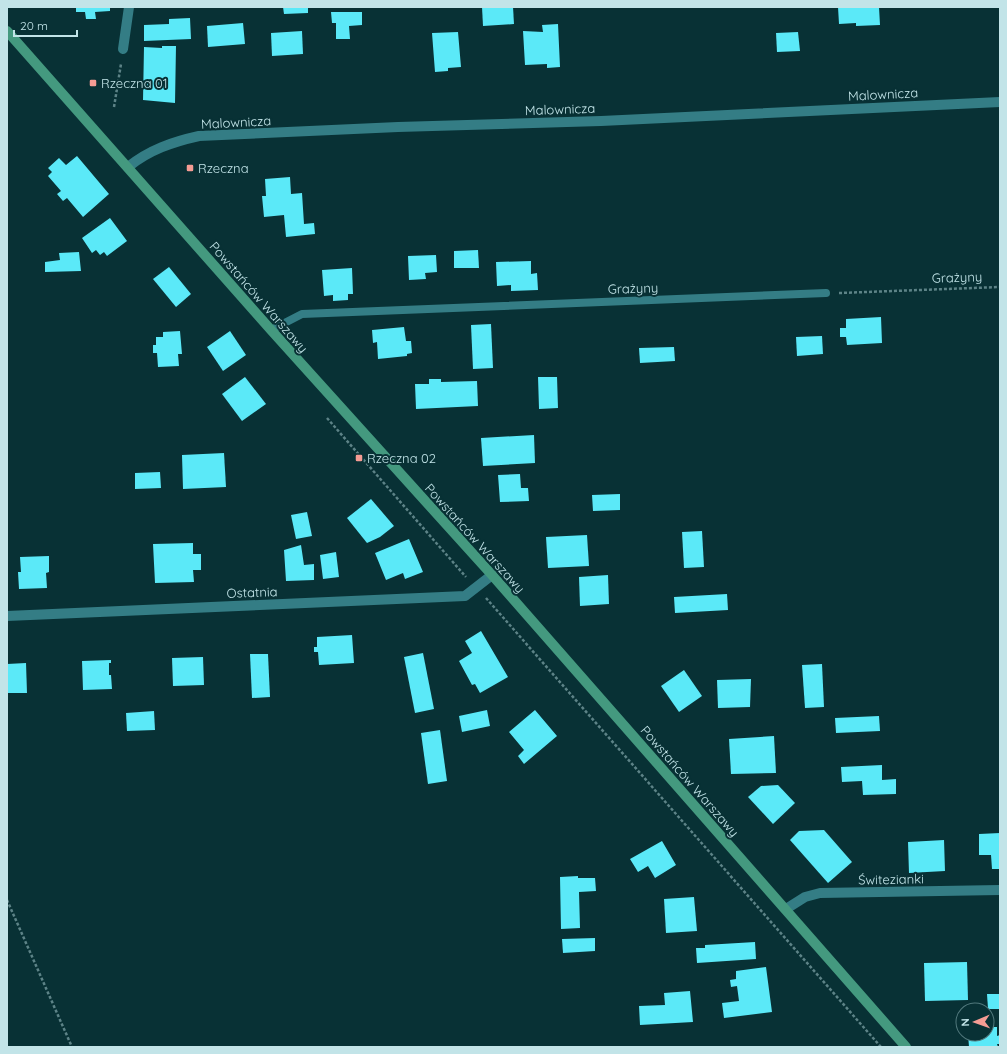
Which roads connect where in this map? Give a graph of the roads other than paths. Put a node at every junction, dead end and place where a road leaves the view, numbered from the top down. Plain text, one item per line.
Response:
1 (128, 7) edge
2 (7, 31) edge
3 (123, 49) road end
4 (1000, 102) edge
5 (128, 167) junction
6 (826, 293) road end
7 (271, 330) junction
8 (492, 575) junction
9 (7, 616) edge
10 (1000, 890) edge
11 (786, 909) junction
12 (906, 1047) edge

1 - 3 street
2 - 5 main road, Powstańców Warszawy
4 - 5 street, Malownicza
5 - 7 main road, Powstańców Warszawy
6 - 7 lane, Grażyny
7 - 8 main road, Powstańców Warszawy
8 - 9 street, Ostatnia
8 - 11 main road, Powstańców Warszawy
10 - 11 street, Świtezianki
11 - 12 main road, Powstańców Warszawy

